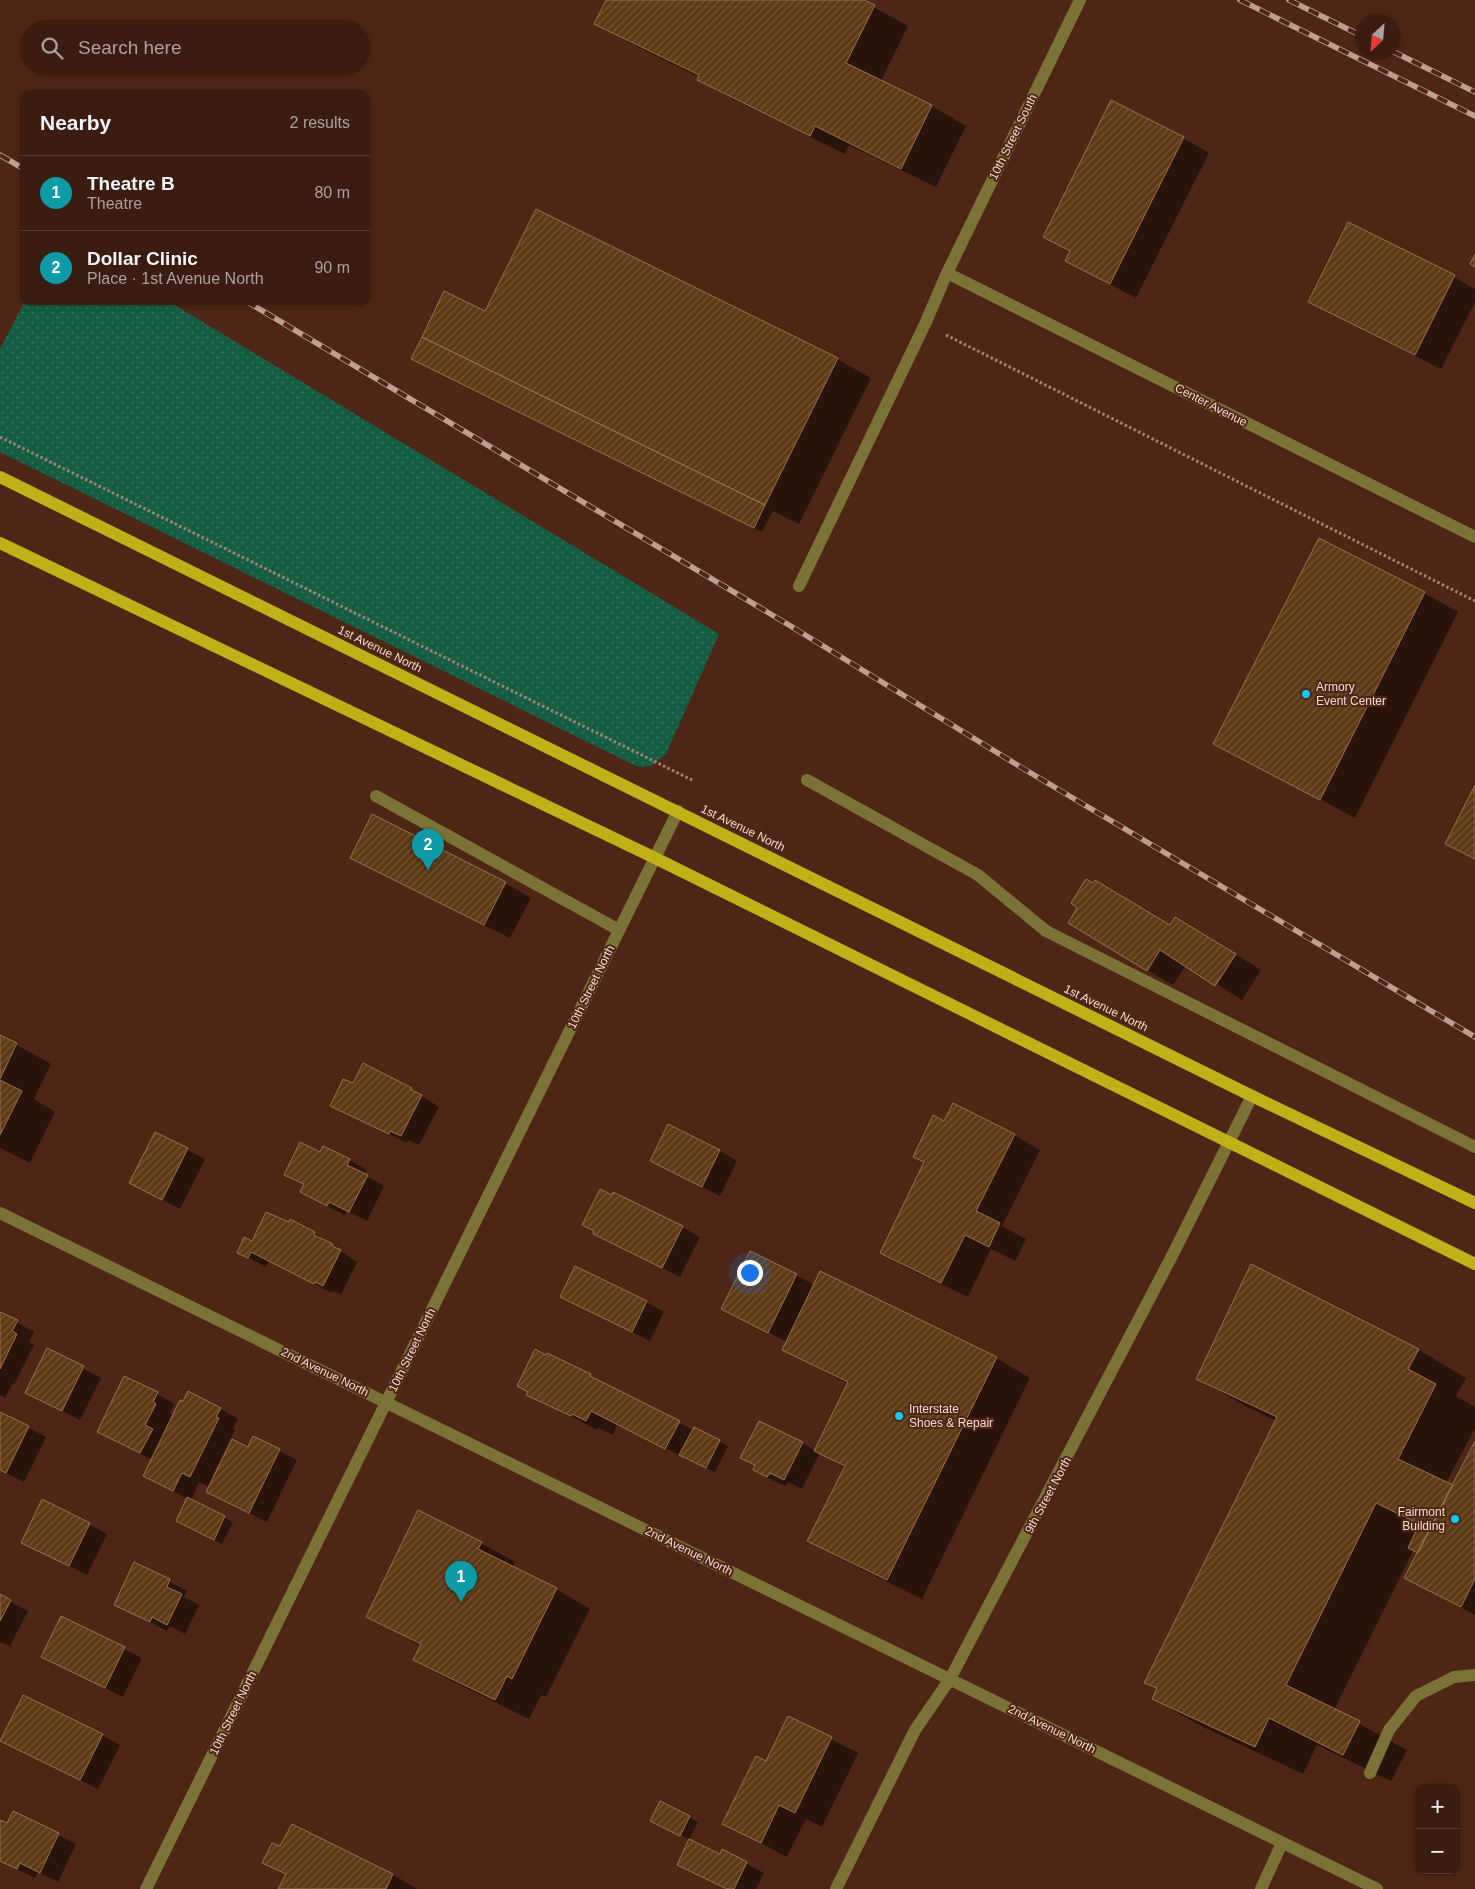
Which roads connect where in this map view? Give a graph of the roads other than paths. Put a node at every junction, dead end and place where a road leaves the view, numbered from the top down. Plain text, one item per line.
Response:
1 (1080, 0) edge
2 (947, 273) junction
3 (0, 477) edge
4 (1475, 537) edge
5 (0, 543) edge
6 (798, 586) dead end
7 (807, 780) dead end
8 (376, 796) dead end
9 (678, 811) junction
10 (655, 858) junction
11 (619, 930) junction
12 (1252, 1096) junction
13 (1229, 1142) junction
14 (1475, 1147) edge
15 (1475, 1203) edge
16 (0, 1213) edge
17 (1475, 1264) edge
18 (386, 1402) junction
19 (1475, 1675) edge
20 (950, 1679) junction
21 (1370, 1772) dead end
22 (1282, 1843) junction
23 (146, 1889) edge
24 (836, 1889) edge
25 (1261, 1889) edge
26 (1377, 1889) edge

1 - 2 street, 10th Street South
2 - 4 street, Center Avenue
2 - 6 street, 10th Street South
3 - 9 main road, 1st Avenue North
5 - 10 main road
7 - 14 street
8 - 11 street
9 - 10 street, 10th Street North
9 - 12 main road, 1st Avenue North
10 - 11 street, 10th Street North
10 - 13 main road
11 - 18 street, 10th Street North
12 - 13 street, 9th Street North
12 - 15 main road, 1st Avenue North
13 - 17 main road
13 - 20 street, 9th Street North
16 - 18 street, 2nd Avenue North
18 - 20 street, 2nd Avenue North
18 - 23 street, 10th Street North
19 - 21 street
20 - 22 street, 2nd Avenue North
20 - 24 street, 9th Street North
22 - 25 street
22 - 26 street, 2nd Avenue North

